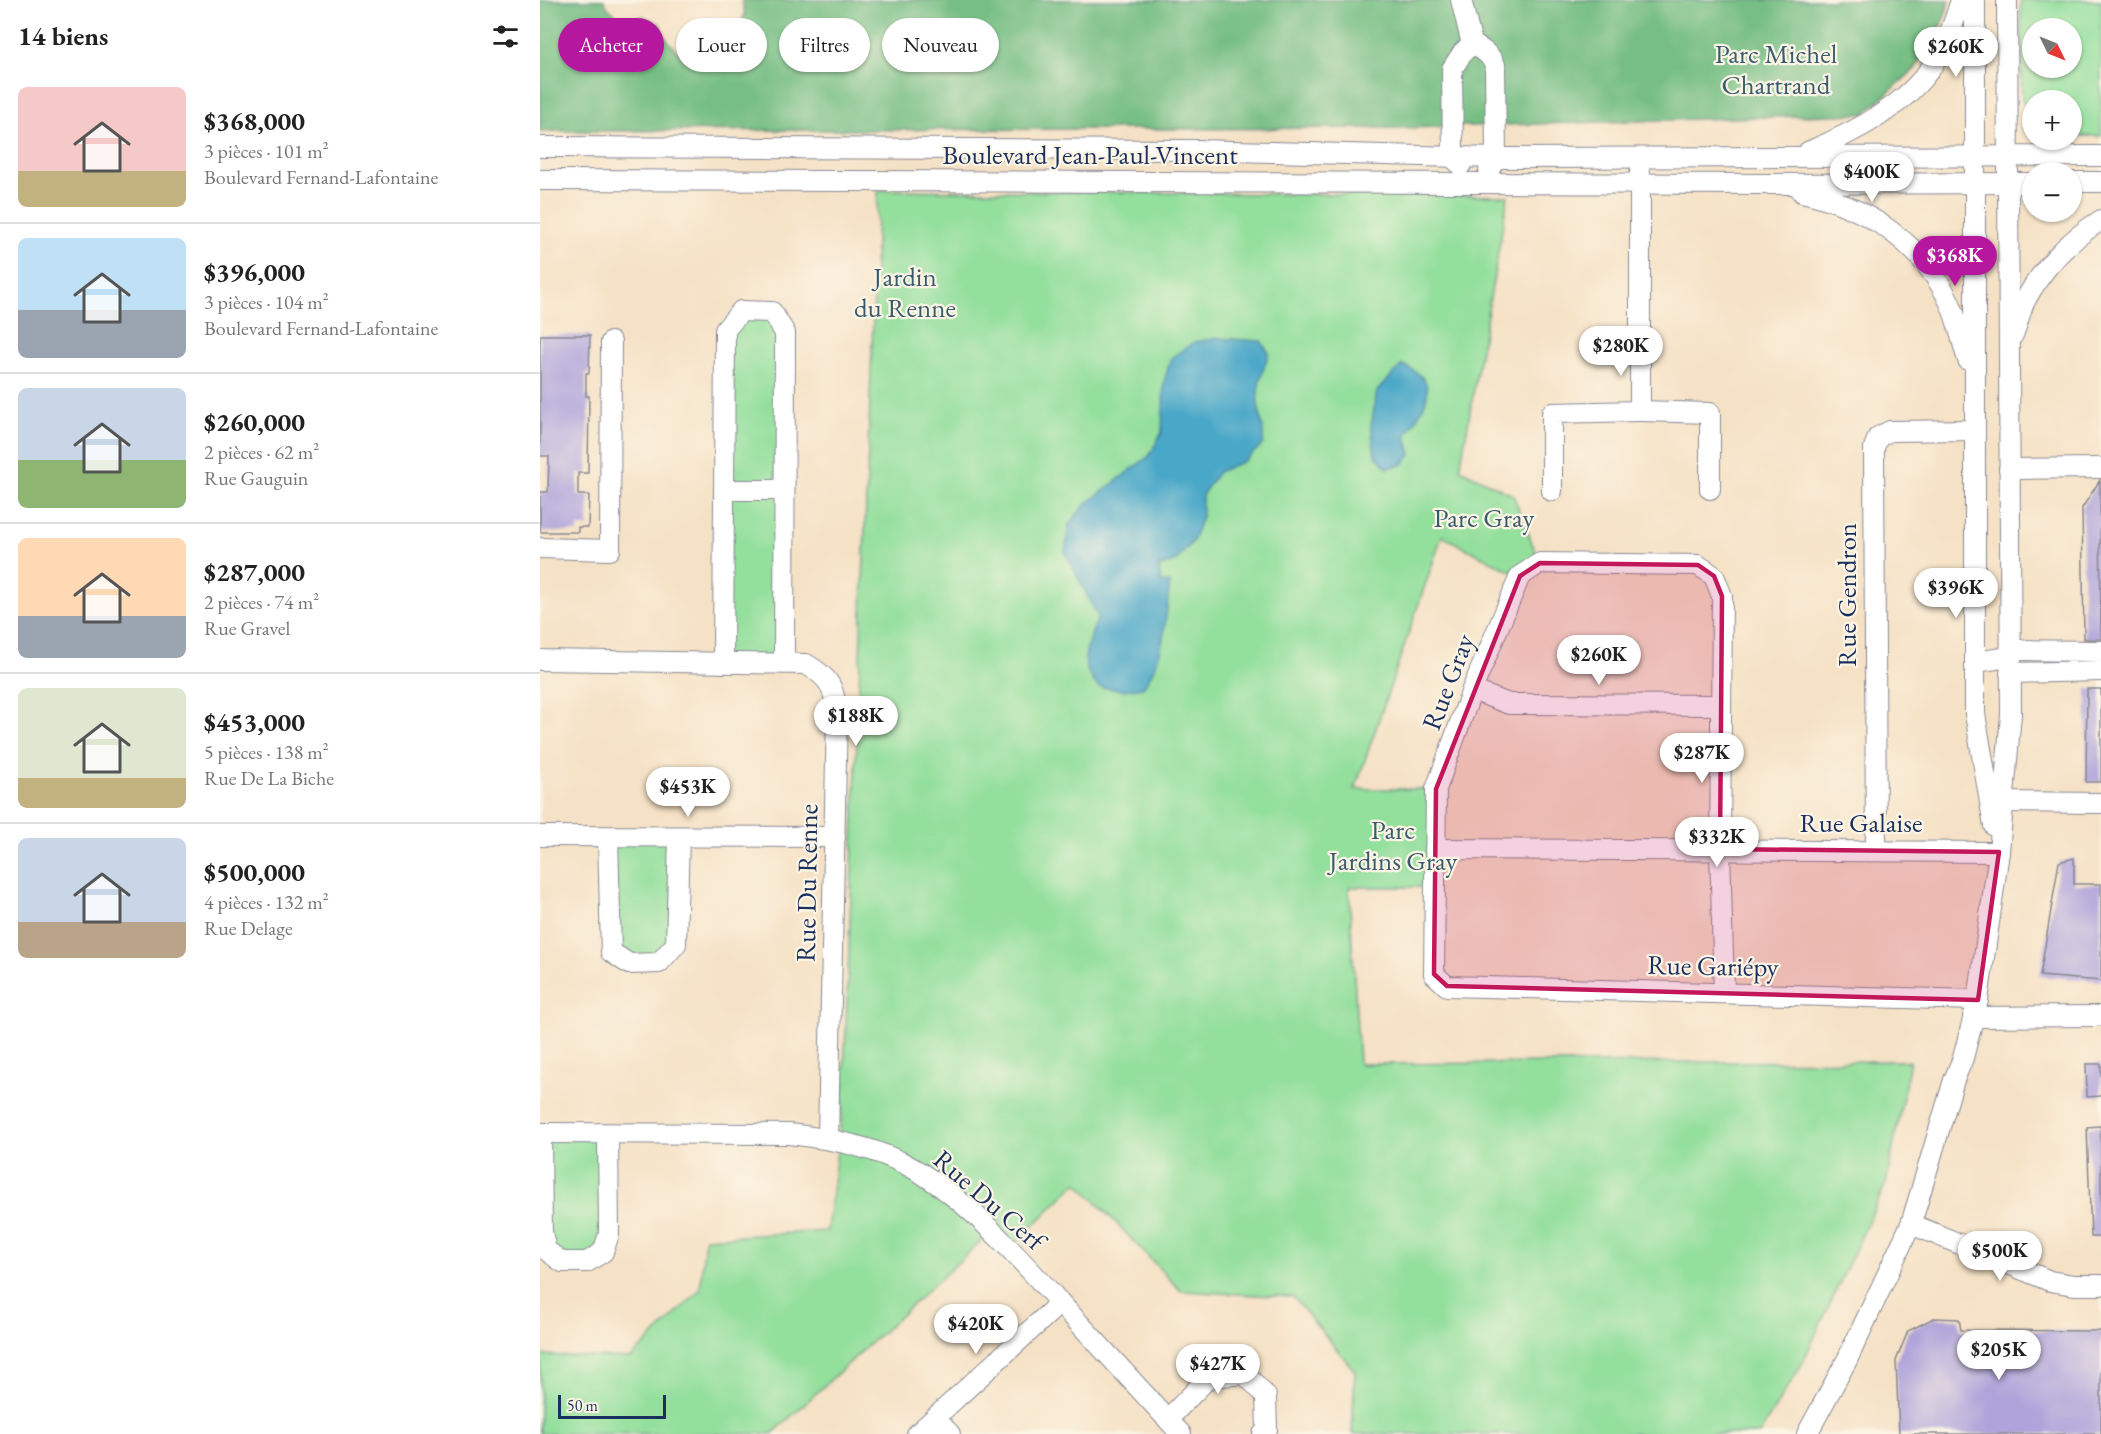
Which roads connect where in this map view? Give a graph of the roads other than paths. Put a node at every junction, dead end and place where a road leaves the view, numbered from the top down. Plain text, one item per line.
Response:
1 (1461, 0) edge
2 (1961, 0) edge
3 (1975, 0) edge
4 (2007, 0) edge
5 (1472, 44) junction
6 (540, 147) edge
7 (1975, 155) junction
8 (2008, 155) junction
9 (1800, 156) junction
10 (2101, 156) edge
11 (1640, 157) junction
12 (1453, 158) junction
13 (1496, 158) junction
14 (540, 180) edge
15 (1480, 183) junction
16 (1974, 183) junction
17 (2009, 183) junction
18 (2022, 183) edge
19 (2082, 183) edge
20 (2101, 183) edge
21 (1640, 184) junction
22 (1770, 184) junction
23 (2101, 220) edge
24 (611, 342) dead end
25 (2008, 349) junction
26 (1974, 380) junction
27 (1640, 411) junction
28 (1974, 430) junction
29 (2009, 468) junction
30 (2101, 468) edge
31 (1710, 489) dead end
32 (724, 490) junction
33 (784, 490) junction
34 (1552, 491) dead end
35 (540, 548) edge
36 (2101, 651) edge
37 (540, 660) edge
38 (2010, 660) junction
39 (1975, 662) junction
40 (723, 663) junction
41 (784, 663) junction
42 (2101, 671) edge
43 (1472, 690) junction
44 (1721, 705) junction
45 (2003, 802) junction
46 (2101, 803) edge
47 (540, 836) edge
48 (608, 837) junction
49 (679, 837) junction
50 (835, 837) junction
51 (1435, 849) junction
52 (1720, 849) junction
53 (1876, 850) junction
54 (1999, 852) junction
55 (1447, 986) joint
56 (1724, 993) junction
57 (1976, 1009) junction
58 (2101, 1016) edge
59 (541, 1133) edge
60 (608, 1134) junction
61 (828, 1139) junction
62 (1911, 1224) junction
63 (2101, 1285) edge
64 (1060, 1303) junction
65 (935, 1418) junction
66 (1168, 1419) junction
67 (917, 1434) edge
68 (950, 1434) edge
69 (1182, 1434) edge
70 (1263, 1434) edge
71 (1807, 1434) edge

1 - 5 street
2 - 9 street
3 - 7 street
4 - 8 street
5 - 12 street
5 - 13 street
6 - 12 street, Boulevard Jean-Paul-Vincent
7 - 8 street, Boulevard Jean-Paul-Vincent
7 - 9 street, Boulevard Jean-Paul-Vincent
7 - 16 street
8 - 10 street, Boulevard Jean-Paul-Vincent
8 - 17 street
9 - 11 street, Boulevard Jean-Paul-Vincent
11 - 13 street, Boulevard Jean-Paul-Vincent
11 - 21 street
12 - 13 street, Boulevard Jean-Paul-Vincent
12 - 15 street
13 - 15 street
14 - 15 street, Boulevard Jean-Paul-Vincent
15 - 21 street, Boulevard Jean-Paul-Vincent
16 - 17 street, Boulevard Jean-Paul-Vincent
16 - 22 street, Boulevard Jean-Paul-Vincent
16 - 26 street
17 - 18 street, Boulevard Jean-Paul-Vincent
17 - 25 street
19 - 20 street
21 - 22 street, Boulevard Jean-Paul-Vincent
21 - 27 street
22 - 26 street
23 - 25 street
24 - 35 street
25 - 29 street
26 - 28 street
27 - 31 street
27 - 34 street
28 - 39 street
28 - 53 street, Rue Gendron
29 - 30 street
29 - 38 street
32 - 33 street
32 - 33 street
32 - 40 street
33 - 41 street
36 - 38 street
37 - 40 street, Rue Du Renne
38 - 39 street
38 - 42 street
38 - 45 street
39 - 54 street
40 - 41 street, Rue Du Renne
41 - 50 street, Rue Du Renne
43 - 44 street
43 - 44 street, Rue Gray
43 - 51 street, Rue Gray
44 - 52 street
45 - 46 street
45 - 54 street
47 - 48 street
48 - 49 street
48 - 49 street
49 - 50 street
50 - 61 street, Rue Du Renne
51 - 52 street, Rue Galaise
51 - 55 street, Rue Gray
52 - 53 street, Rue Galaise
52 - 56 street
53 - 54 street, Rue Galaise
54 - 57 street
55 - 56 street, Rue Gariépy
56 - 57 street, Rue Gariépy
57 - 58 street, Rue Gariépy
57 - 62 street
59 - 60 street, Rue Du Cerf
59 - 60 street, Rue Du Cerf
60 - 61 street, Rue Du Cerf
61 - 64 street, Rue Du Cerf
62 - 63 street
62 - 71 street
64 - 65 street
64 - 66 street, Rue Du Cerf
65 - 67 street
65 - 68 street
66 - 69 street, Rue Du Cerf
66 - 70 street

